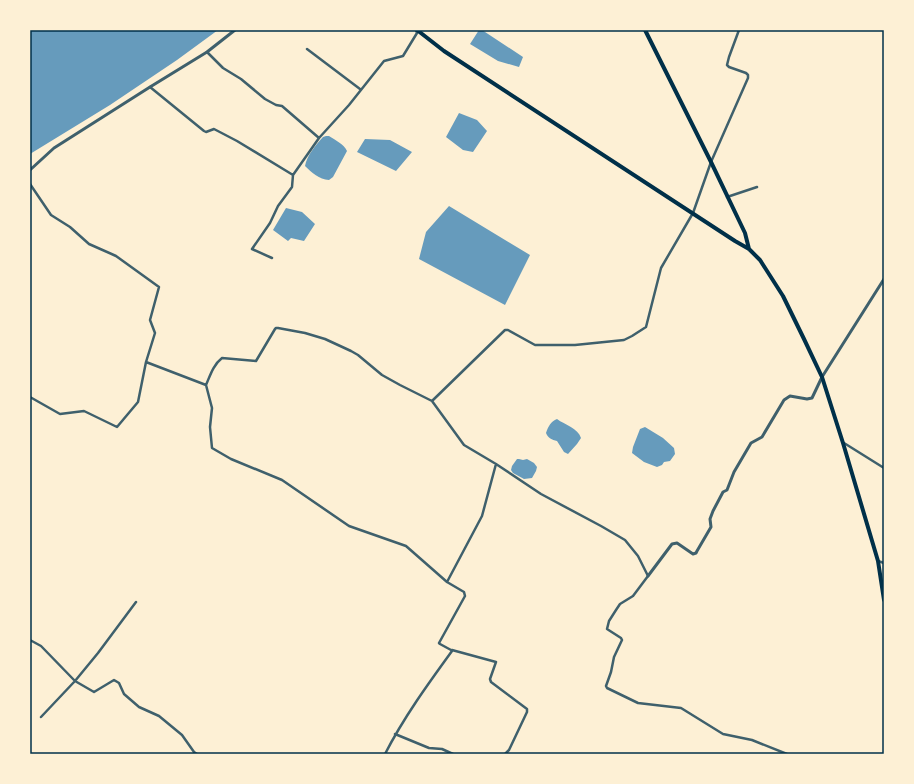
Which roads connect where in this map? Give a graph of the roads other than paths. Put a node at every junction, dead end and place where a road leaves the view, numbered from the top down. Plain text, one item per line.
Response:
1 (235, 30) edge
2 (416, 30) edge
3 (645, 30) edge
4 (739, 30) edge
5 (307, 49) dead end
6 (207, 52) junction
7 (150, 87) junction
8 (360, 90) junction
9 (319, 138) junction
10 (711, 162) junction
11 (30, 170) edge
12 (293, 175) junction
13 (30, 184) edge
14 (757, 187) dead end
15 (727, 197) junction
16 (692, 213) junction
17 (749, 249) junction
18 (272, 258) dead end
19 (884, 279) edge
20 (146, 362) junction
21 (822, 377) junction
22 (206, 385) junction
23 (30, 397) edge
24 (432, 401) junction
25 (843, 443) junction
26 (496, 464) junction
27 (884, 468) edge
28 (878, 561) junction
29 (884, 563) edge
30 (648, 576) junction
31 (446, 582) junction
32 (884, 600) edge
33 (136, 602) dead end
34 (30, 640) edge
35 (452, 650) junction
36 (75, 681) junction
37 (41, 717) dead end
38 (395, 734) junction
39 (198, 754) edge
40 (385, 754) edge
41 (453, 754) edge
42 (505, 754) edge
43 (787, 754) edge

1 - 6 street
2 - 8 street
2 - 16 main road
3 - 10 main road
4 - 10 street
5 - 8 street
6 - 7 street
6 - 9 street
7 - 11 street
7 - 12 street
8 - 9 street
9 - 12 street
10 - 15 main road
10 - 16 street
12 - 18 street
13 - 20 street
14 - 15 street
15 - 17 main road
16 - 17 main road
16 - 24 street
17 - 21 main road
19 - 21 street
20 - 22 street
20 - 23 street
21 - 25 main road
21 - 30 street
22 - 24 street
22 - 31 street
24 - 26 street
25 - 27 street
25 - 28 main road
26 - 30 street
26 - 31 street
28 - 29 street
28 - 32 main road
30 - 43 street
31 - 35 street
33 - 36 street
34 - 36 street
35 - 38 street
35 - 42 street
36 - 37 street
36 - 39 street
38 - 40 street
38 - 41 street

